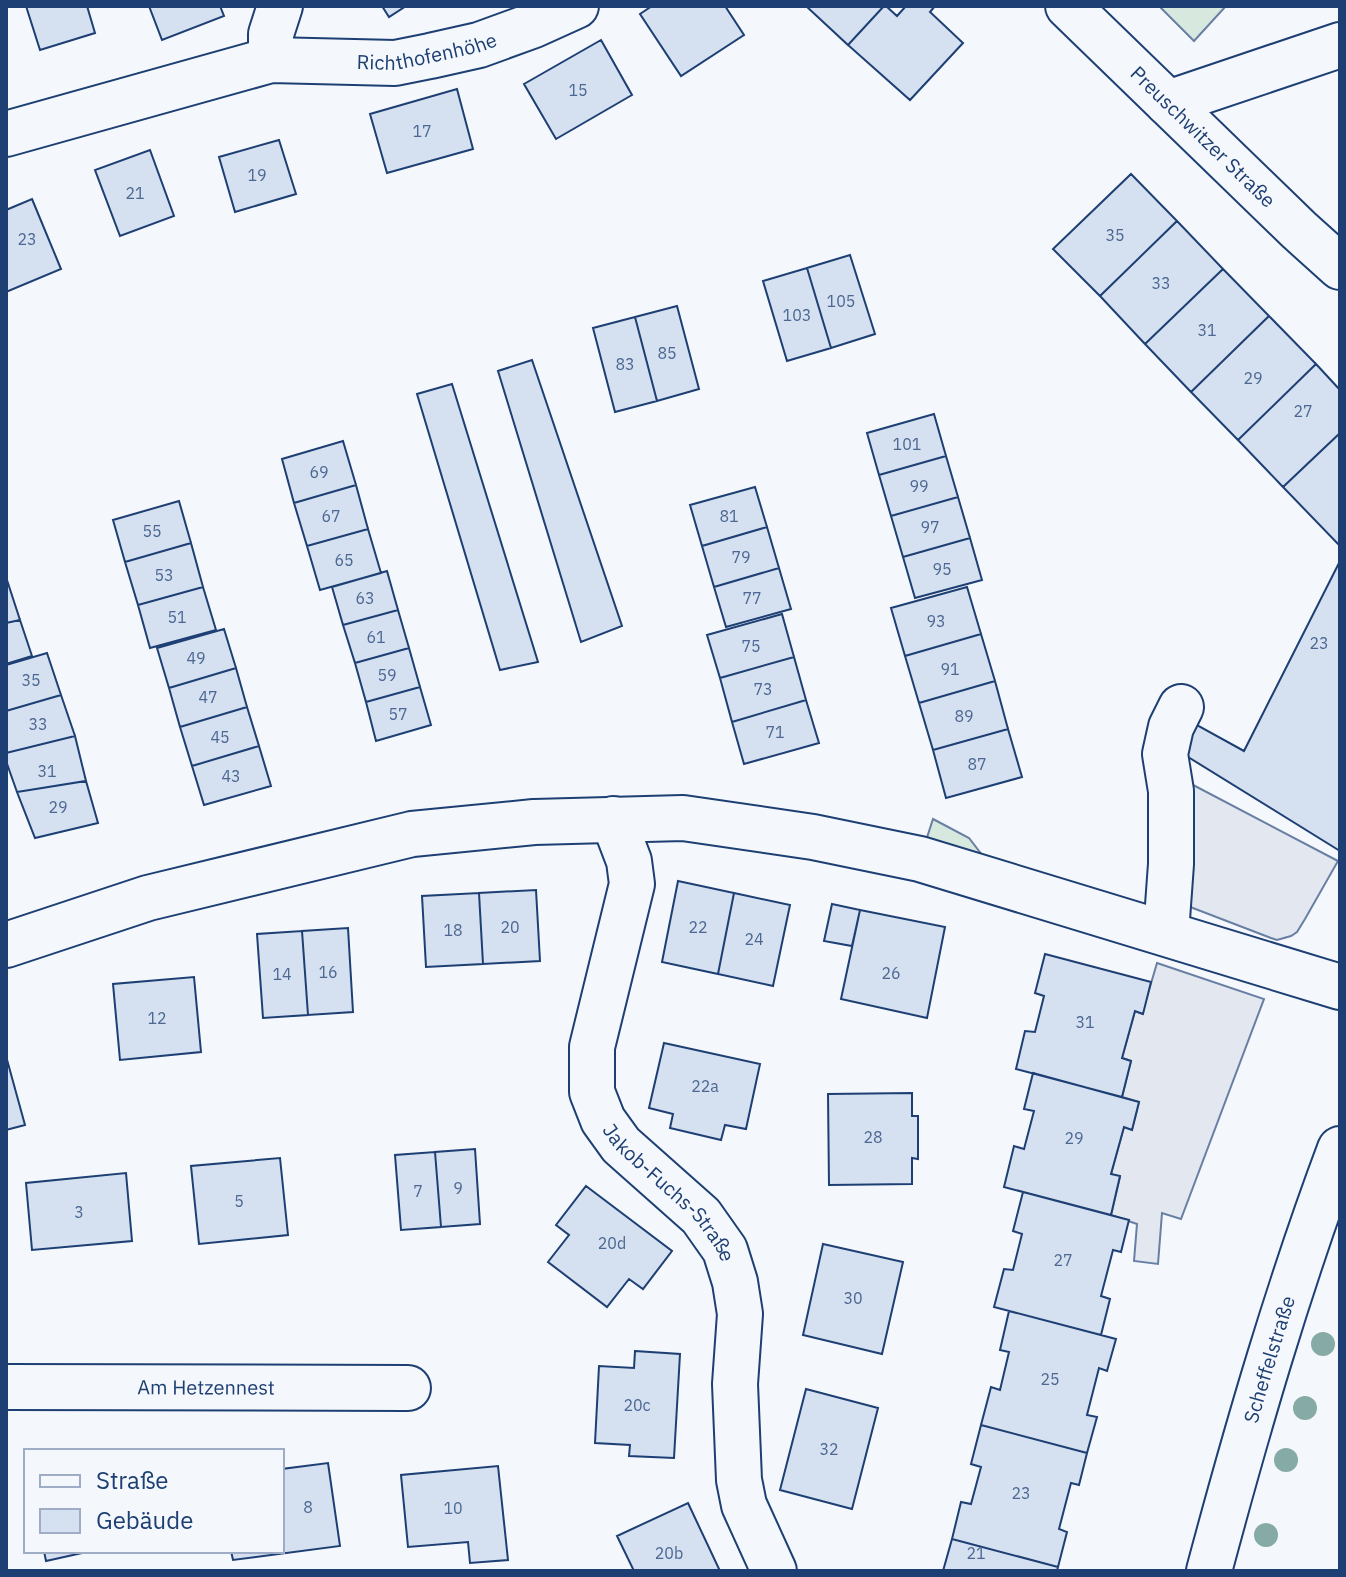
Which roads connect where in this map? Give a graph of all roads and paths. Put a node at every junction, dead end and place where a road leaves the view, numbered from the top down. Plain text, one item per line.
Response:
1 (280, 6) edge
2 (576, 6) edge
3 (1068, 6) edge
4 (1340, 45) edge
5 (271, 60) junction
6 (1168, 103) junction
7 (6, 134) edge
8 (1340, 267) edge
9 (1181, 707) dead end
10 (613, 819) junction
11 (1166, 933) junction
12 (6, 945) edge
13 (1340, 987) edge
14 (1340, 1149) edge
15 (6, 1387) edge
16 (408, 1388) dead end
17 (774, 1571) edge
18 (1209, 1571) edge

1 - 5 street
2 - 5 street, Richthofenhöhe
3 - 6 street, Preuschwitzer Straße
4 - 6 street
5 - 7 street, Richthofenhöhe
6 - 8 street, Preuschwitzer Straße
9 - 11 street
10 - 11 street
10 - 12 street
10 - 17 street, Jakob-Fuchs-Straße
11 - 13 street
14 - 18 street, Scheffelstraße
15 - 16 street, Am Hetzennest

